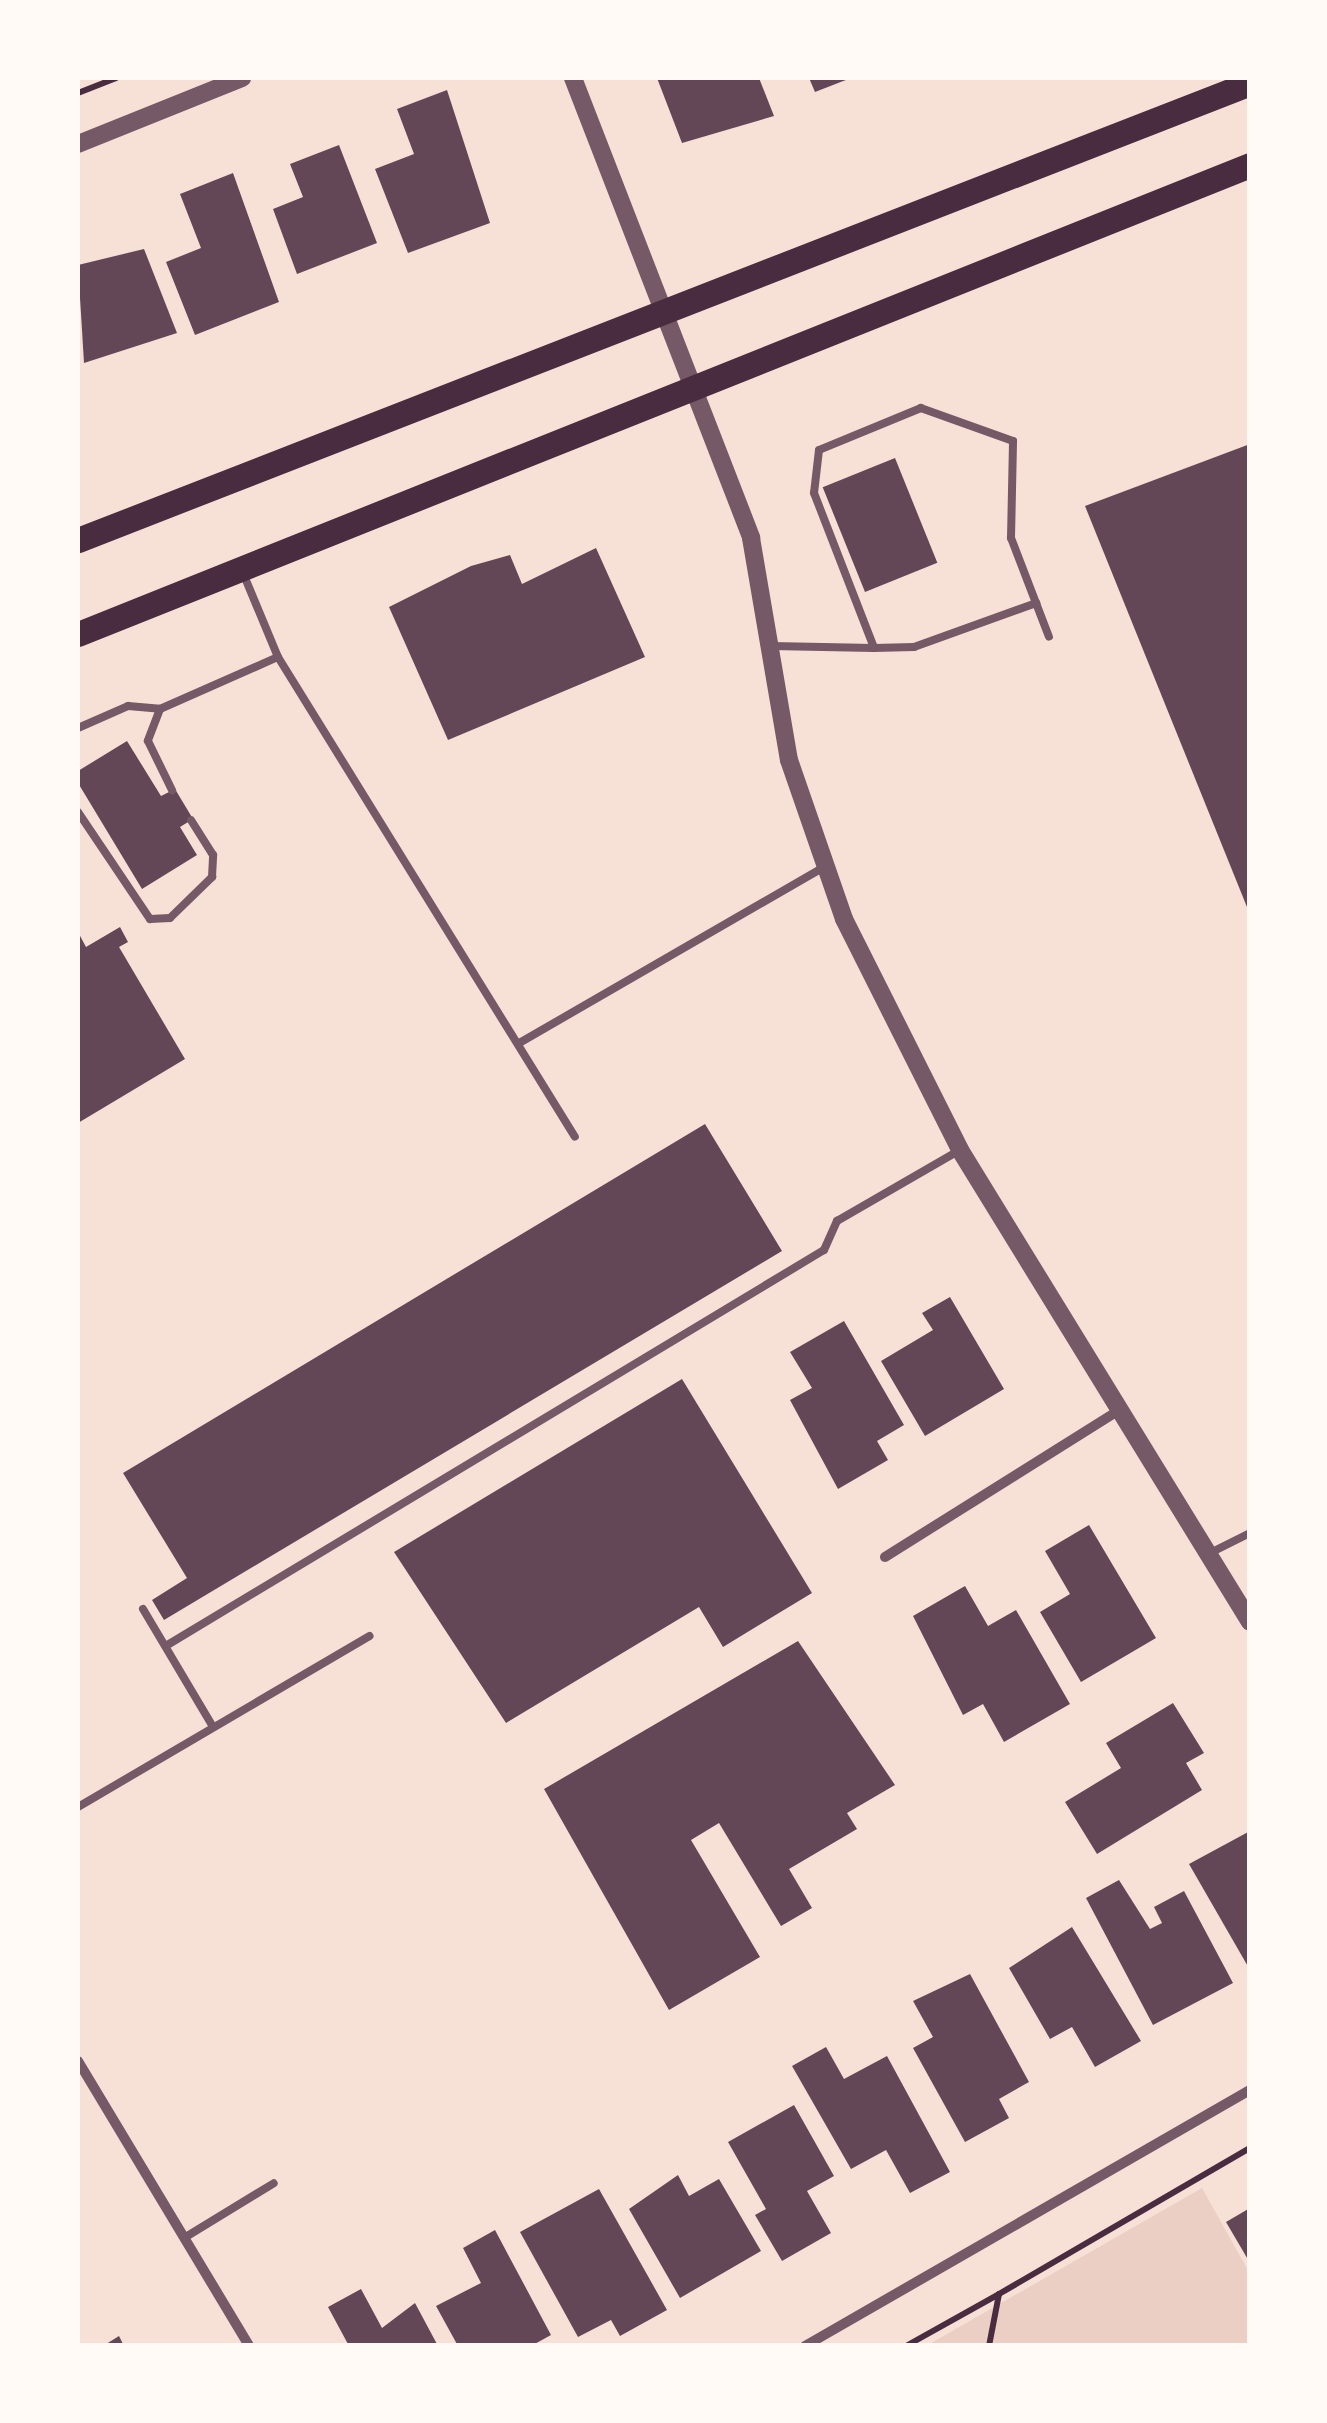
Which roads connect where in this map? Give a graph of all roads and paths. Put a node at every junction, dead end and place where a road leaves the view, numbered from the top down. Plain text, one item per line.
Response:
1 (116, 78) edge
2 (242, 78) edge
3 (573, 78) edge
4 (1250, 83) edge
5 (78, 93) edge
6 (78, 144) edge
7 (1250, 166) edge
8 (668, 313) junction
9 (694, 385) junction
10 (78, 540) edge
11 (240, 567) junction
12 (1036, 604) junction
13 (78, 634) edge
14 (1049, 637) dead end
15 (770, 646) junction
16 (874, 648) junction
17 (278, 657) junction
18 (160, 709) junction
19 (78, 728) edge
20 (172, 790) dead end
21 (78, 812) edge
22 (190, 820) dead end
23 (824, 867) junction
24 (521, 1042) junction
25 (575, 1137) dead end
26 (960, 1150) junction
27 (1118, 1412) junction
28 (1250, 1533) edge
29 (1204, 1556) junction
30 (885, 1557) dead end
31 (142, 1609) dead end
32 (1250, 1622) edge
33 (370, 1636) dead end
34 (170, 1644) junction
35 (213, 1727) junction
36 (78, 1807) edge
37 (78, 2061) edge
38 (1250, 2090) edge
39 (1250, 2148) edge
40 (274, 2183) dead end
41 (184, 2238) junction
42 (998, 2294) junction
43 (249, 2346) edge
44 (805, 2346) edge
45 (906, 2346) edge
46 (989, 2346) edge

1 - 5 path
2 - 6 street
3 - 8 street
4 - 8 main road
7 - 9 main road
8 - 9 street
8 - 10 main road
9 - 11 main road
9 - 15 street
11 - 13 main road
11 - 17 lane
12 - 14 lane
12 - 16 lane
12 - 16 lane
15 - 16 lane
15 - 23 street
17 - 18 lane
17 - 24 lane
18 - 19 lane
18 - 20 lane
21 - 22 lane
23 - 24 lane
23 - 26 street
24 - 25 lane
26 - 27 street
26 - 34 lane
27 - 29 street
27 - 30 street
28 - 29 lane
29 - 32 street
31 - 34 lane
33 - 35 lane
34 - 35 lane
35 - 36 lane
37 - 41 street
38 - 44 street
39 - 42 path
40 - 41 lane
41 - 43 street
42 - 45 path
42 - 46 path

